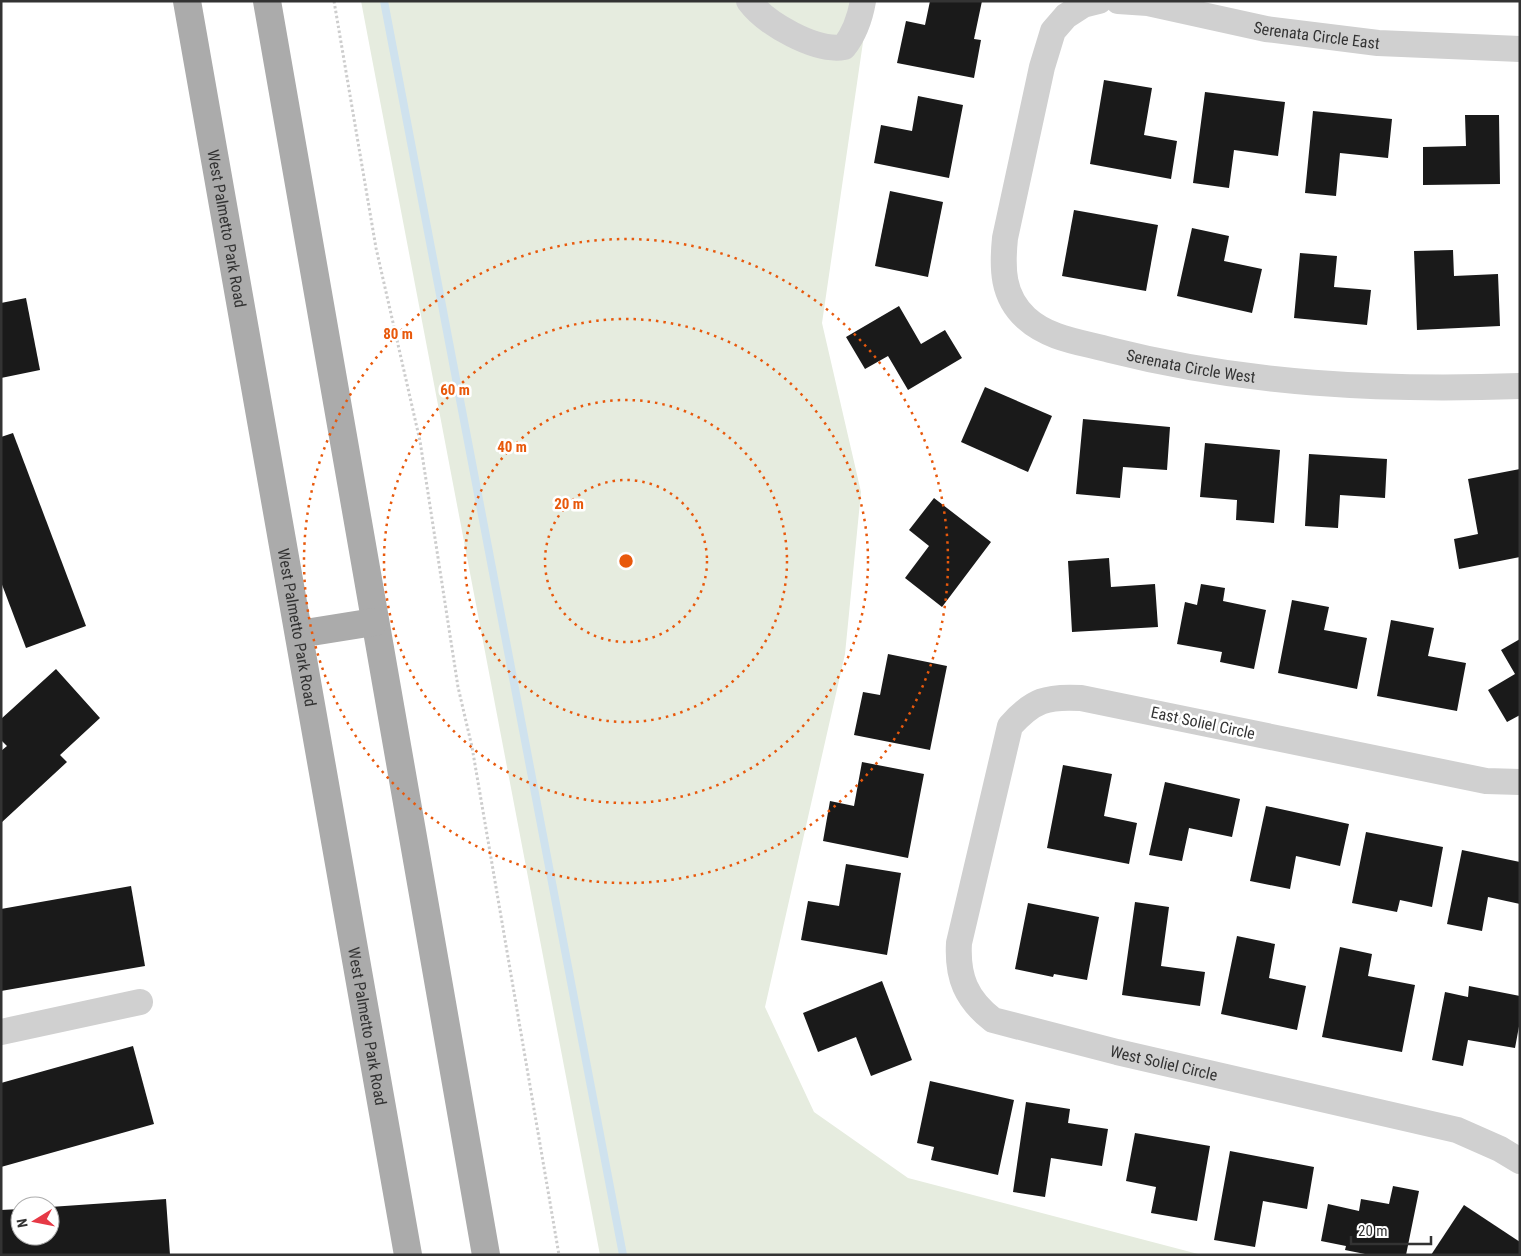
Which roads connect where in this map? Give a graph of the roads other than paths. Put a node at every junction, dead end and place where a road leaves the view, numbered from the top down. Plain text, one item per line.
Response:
1 (187, 1) edge
2 (267, 1) edge
3 (749, 1) edge
4 (863, 1) edge
5 (1099, 1) edge
6 (1118, 1) edge
7 (1520, 49) edge
8 (1520, 386) edge
9 (374, 622) junction
10 (299, 634) junction
11 (1520, 782) edge
12 (983, 841) joint
13 (140, 1002) dead end
14 (1, 1032) edge
15 (1520, 1161) edge
16 (408, 1255) edge
17 (486, 1255) edge

1 - 10 main road, West Palmetto Park Road
2 - 9 main road
3 - 4 street
5 - 8 street, Serenata Circle West
6 - 7 street, Serenata Circle East
9 - 10 main road
9 - 17 main road
10 - 16 main road, West Palmetto Park Road
11 - 12 street, East Soliel Circle
12 - 15 street, West Soliel Circle
13 - 14 street

